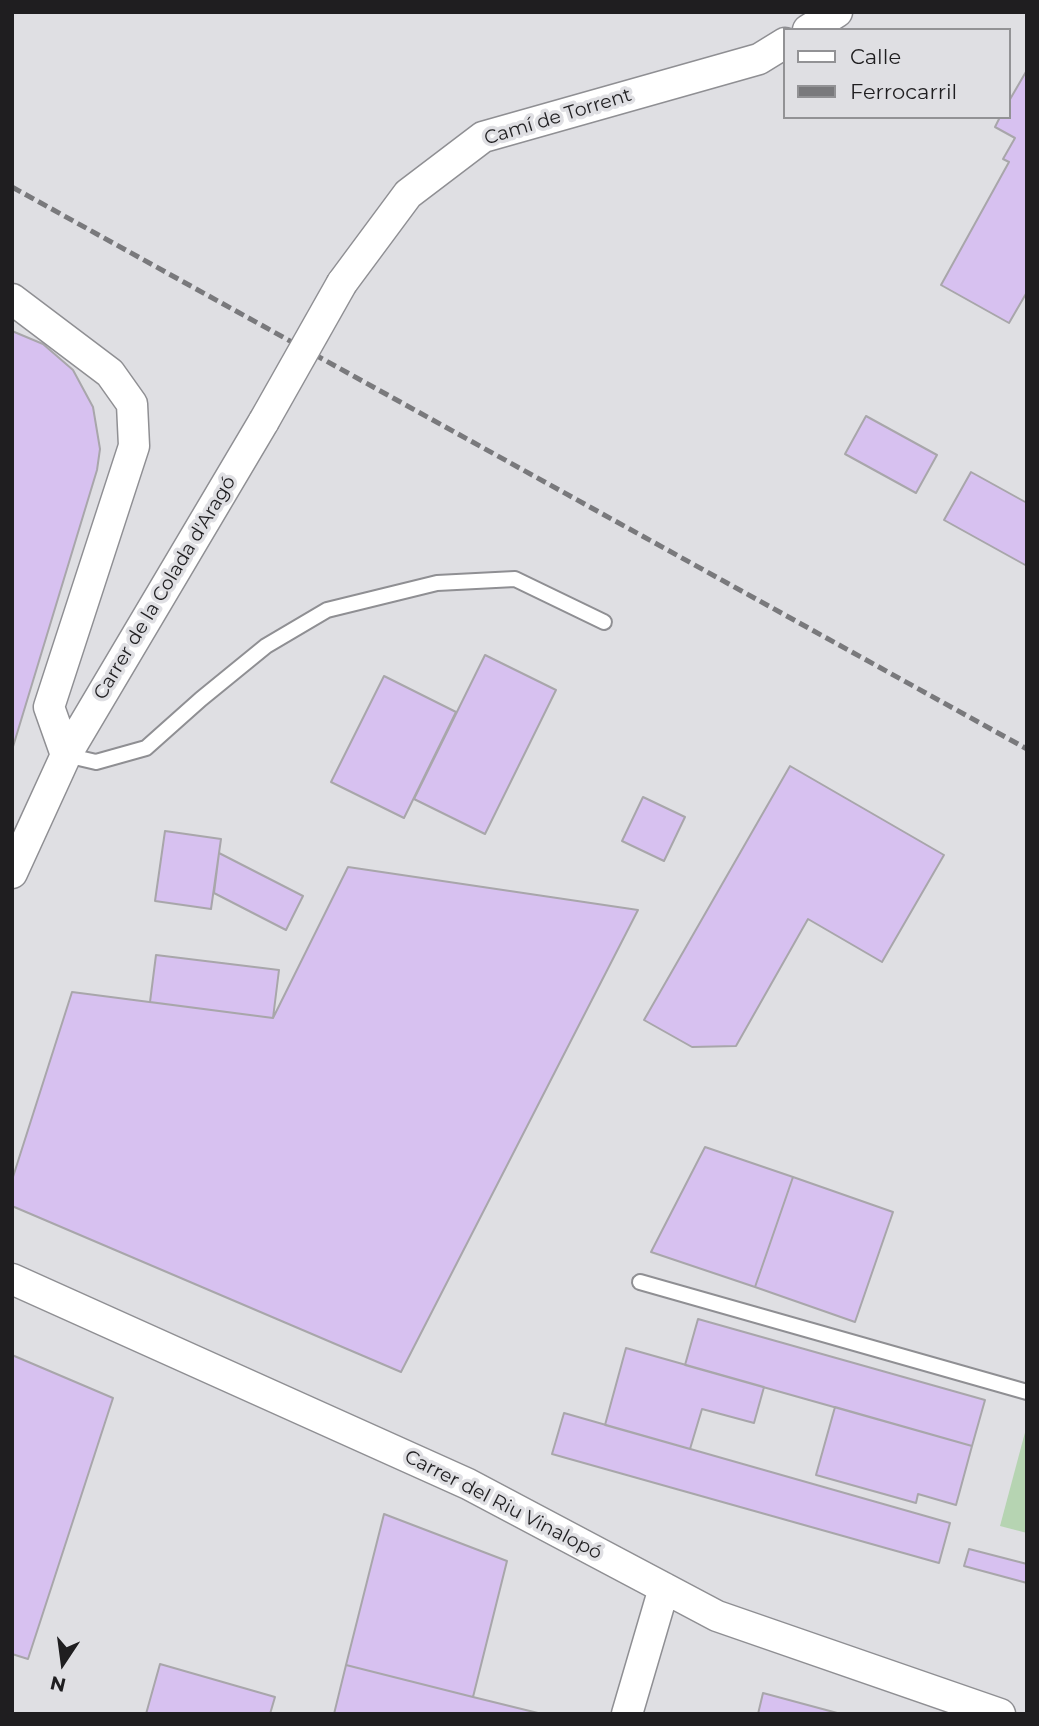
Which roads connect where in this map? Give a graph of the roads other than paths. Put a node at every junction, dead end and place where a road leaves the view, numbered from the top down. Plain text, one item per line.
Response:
1 (837, 12) edge
2 (811, 28) edge
3 (783, 44) edge
4 (12, 299) edge
5 (264, 421) joint
6 (604, 622) dead end
7 (66, 755) junction
8 (12, 873) edge
9 (12, 1279) edge
10 (640, 1282) dead end
11 (1027, 1392) edge
12 (664, 1588) junction
13 (626, 1714) edge
14 (1000, 1714) edge

1 - 2 street
3 - 5 street, Camí de Torrent, bridge
4 - 7 street
5 - 7 street, Carrer de la Colada d'Aragó
6 - 7 lane
7 - 8 street, Carrer de la Colada d'Aragó
9 - 12 street, Carrer del Riu Vinalopó
10 - 11 lane
12 - 13 street
12 - 14 street, Carrer del Riu Vinalopó

